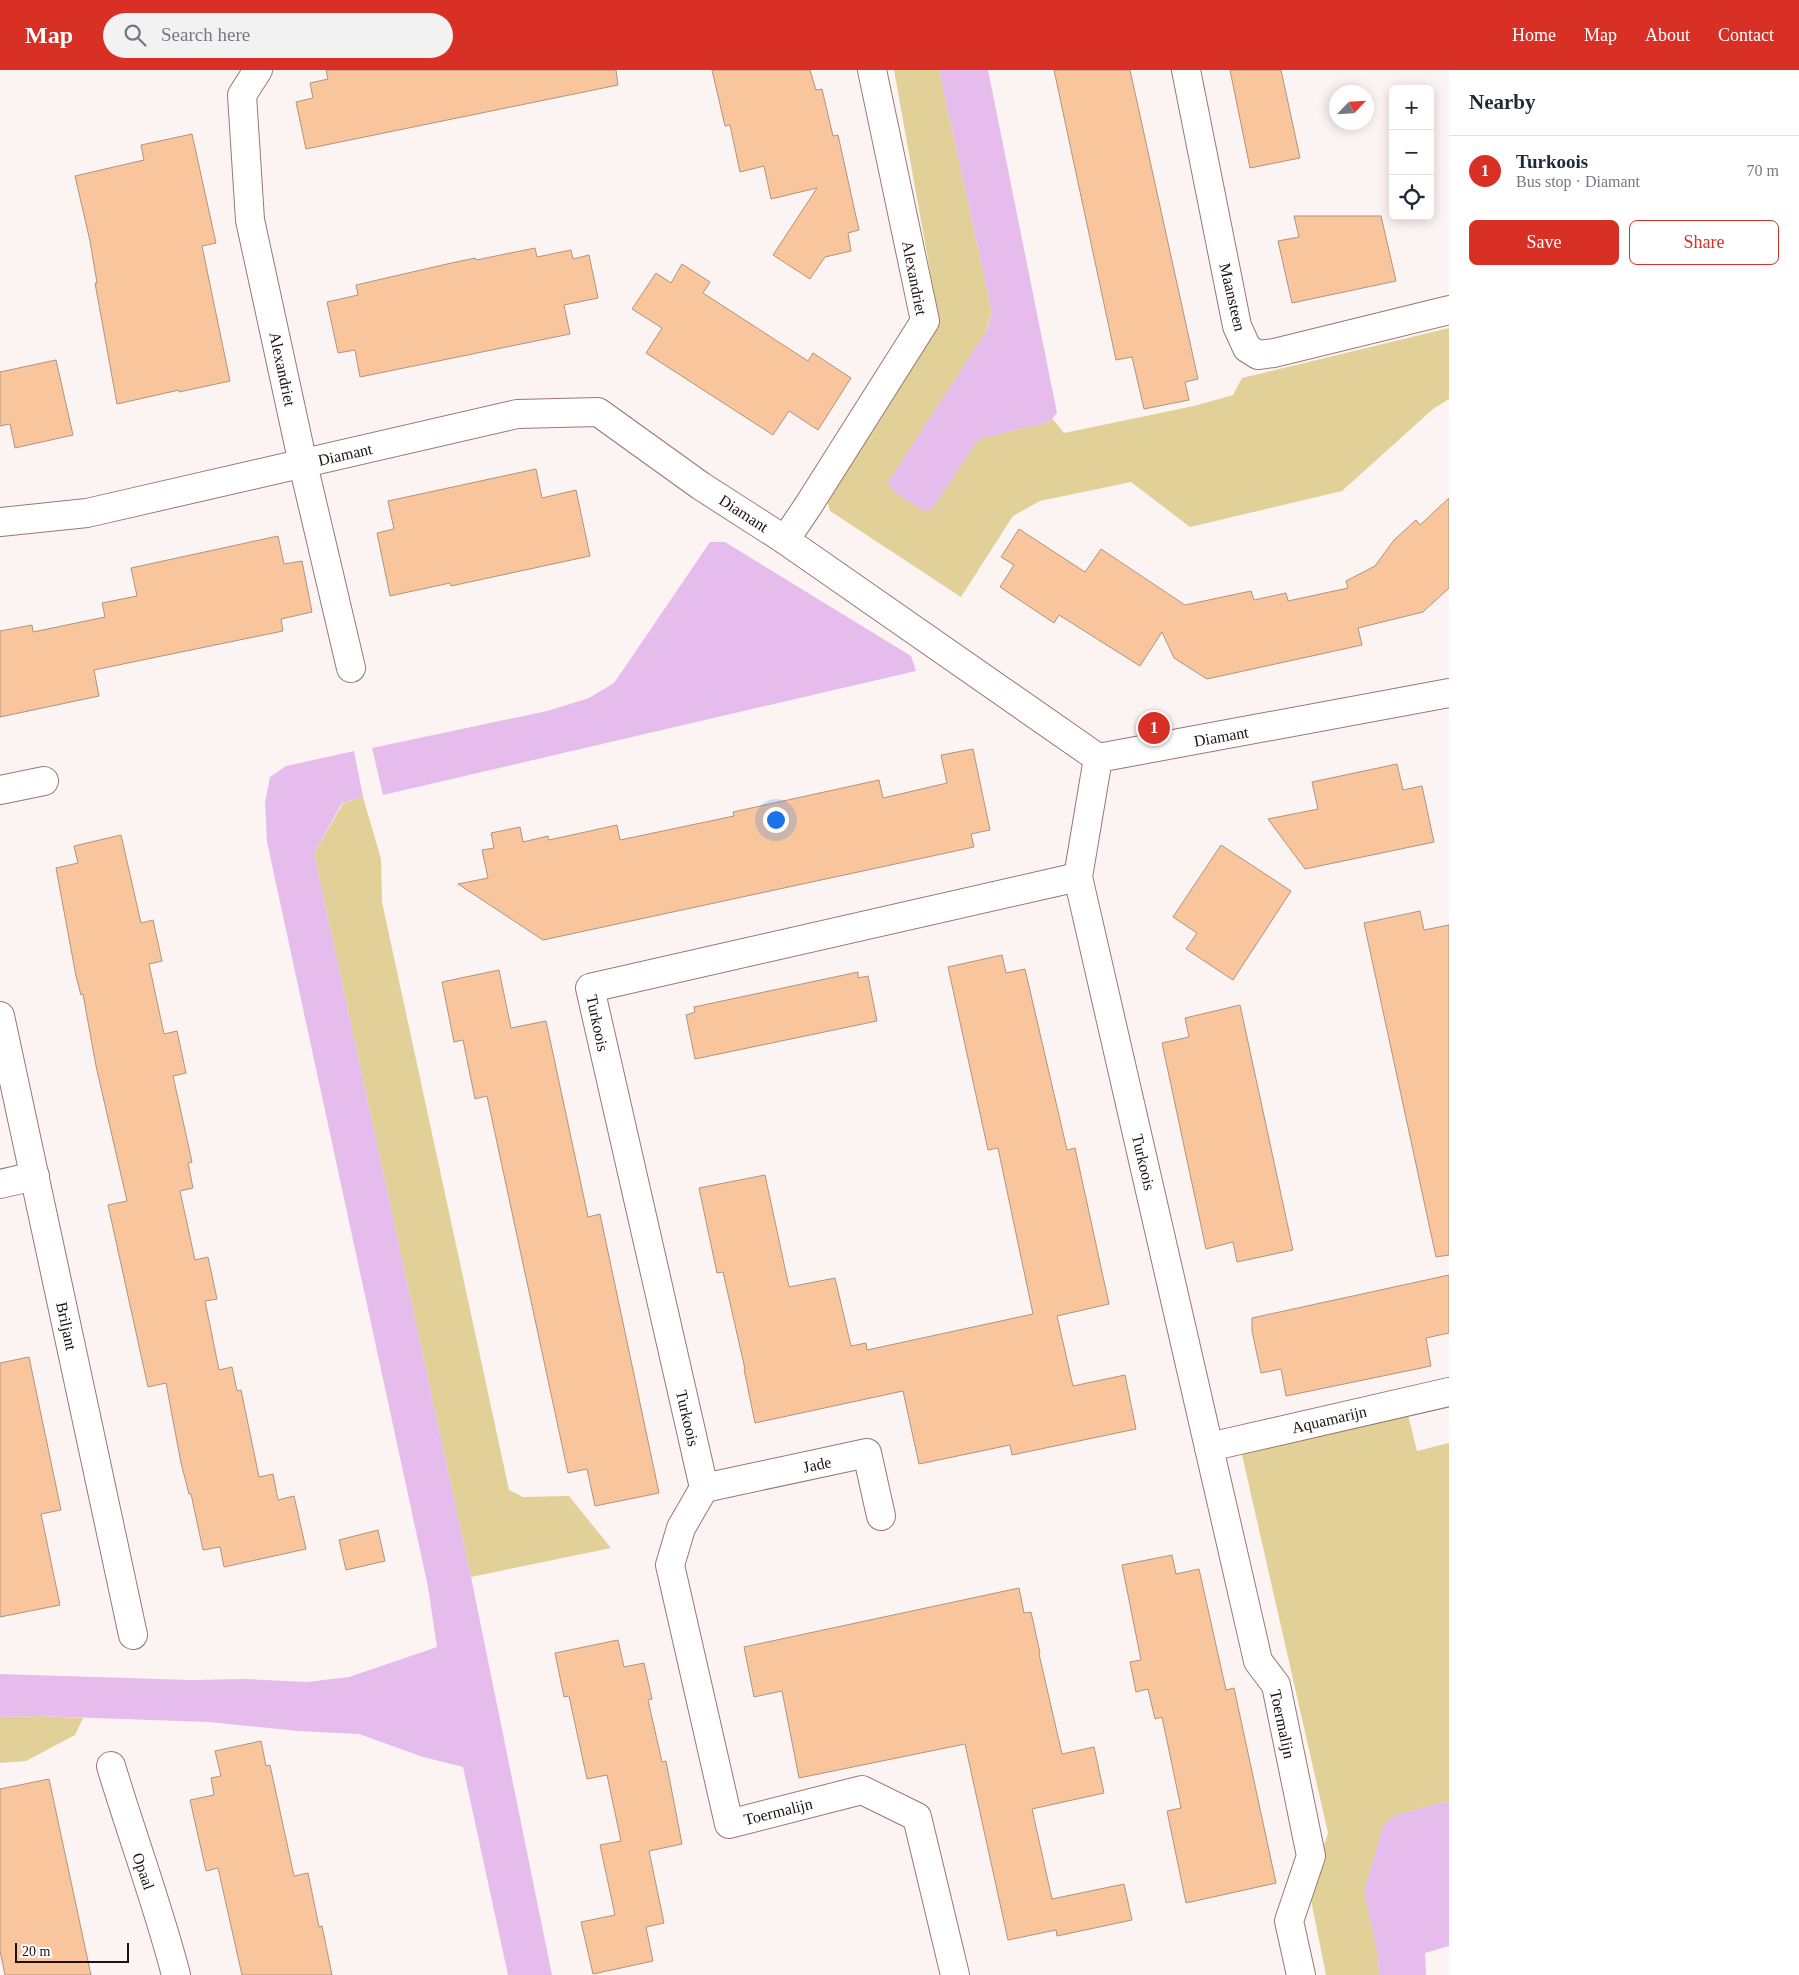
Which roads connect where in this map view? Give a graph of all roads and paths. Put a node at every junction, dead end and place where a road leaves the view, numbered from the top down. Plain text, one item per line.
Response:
1 (258, 70) edge
2 (872, 70) edge
3 (1186, 70) edge
4 (1449, 310) edge
5 (303, 464) junction
6 (0, 522) edge
7 (785, 540) junction
8 (351, 668) dead end
9 (1449, 697) edge
10 (1098, 758) junction
11 (44, 781) dead end
12 (0, 790) edge
13 (1078, 877) junction
14 (0, 1016) edge
15 (34, 1176) junction
16 (0, 1184) edge
17 (1449, 1392) edge
18 (1209, 1447) junction
19 (704, 1488) junction
20 (881, 1516) dead end
21 (134, 1635) dead end
22 (112, 1766) dead end
23 (176, 1975) edge
24 (955, 1975) edge
25 (1301, 1975) edge

1 - 5 street, Alexandriet
2 - 7 street, Alexandriet
3 - 4 street, Maansteen
5 - 6 street, Diamant
5 - 7 street, Diamant
5 - 8 street, Alexandriet
7 - 10 street, Diamant
9 - 10 street, Diamant
10 - 13 street, Turkoois
11 - 12 street
13 - 18 street, Turkoois
13 - 19 street, Turkoois
14 - 15 street, Briljant
15 - 16 street
15 - 21 street, Briljant
17 - 18 street, Aquamarijn
18 - 25 street, Toermalijn
19 - 20 street, Jade
19 - 24 street, Toermalijn
22 - 23 street, Opaal

